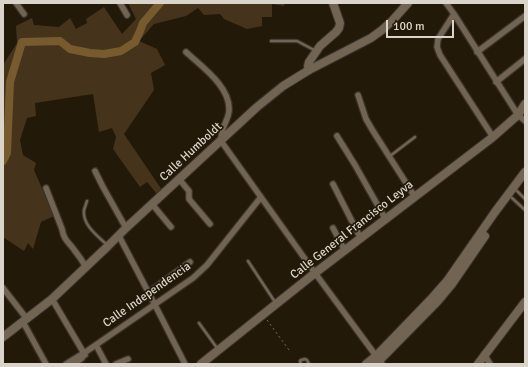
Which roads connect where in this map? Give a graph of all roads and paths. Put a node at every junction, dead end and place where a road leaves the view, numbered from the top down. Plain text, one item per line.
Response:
1 (16, 3) edge
2 (120, 3) edge
3 (333, 3) edge
4 (408, 3) edge
5 (446, 3) edge
6 (24, 14) dead end
7 (454, 14) junction
8 (127, 15) dead end
9 (525, 16) edge
10 (271, 41) dead end
11 (186, 52) dead end
12 (316, 52) junction
13 (478, 52) junction
14 (525, 59) edge
15 (309, 70) junction
16 (496, 82) junction
17 (358, 95) dead end
18 (525, 104) edge
19 (518, 115) junction
20 (525, 121) edge
21 (337, 136) dead end
22 (415, 137) dead end
23 (493, 137) junction
24 (221, 141) junction
25 (389, 157) junction
26 (95, 171) dead end
27 (525, 172) edge
28 (179, 179) junction
29 (525, 181) edge
30 (333, 184) dead end
31 (46, 188) dead end
32 (515, 194) junction
33 (261, 197) junction
34 (415, 197) junction
35 (525, 199) edge
36 (87, 201) dead end
37 (152, 204) junction
38 (525, 210) edge
39 (386, 220) junction
40 (210, 224) dead end
41 (126, 228) junction
42 (171, 228) dead end
43 (333, 228) dead end
44 (119, 236) junction
45 (361, 239) junction
46 (108, 246) junction
47 (345, 251) junction
48 (190, 262) dead end
49 (248, 262) dead end
50 (86, 267) junction
51 (315, 273) junction
52 (450, 283) junction
53 (3, 288) edge
54 (149, 292) junction
55 (52, 299) junction
56 (525, 302) edge
57 (276, 304) junction
58 (155, 305) junction
59 (263, 315) junction
60 (25, 321) junction
61 (198, 323) dead end
62 (3, 337) edge
63 (96, 345) junction
64 (219, 350) junction
65 (289, 350) dead end
66 (85, 353) junction
67 (484, 354) junction
68 (128, 359) dead end
69 (378, 361) edge
70 (46, 364) edge
71 (66, 364) edge
72 (74, 364) edge
73 (106, 364) edge
74 (116, 364) edge
75 (185, 364) edge
76 (201, 364) edge
77 (302, 364) edge
78 (309, 364) edge
79 (366, 364) edge
80 (478, 364) edge
81 (490, 364) edge

1 - 6 street
2 - 8 street
3 - 12 street
4 - 15 street, Calle Humboldt
5 - 7 street
7 - 13 street
7 - 23 street
9 - 13 street
10 - 12 lane
11 - 24 street
12 - 15 street
13 - 16 street
14 - 16 street
15 - 24 street, Calle Humboldt
16 - 19 street
17 - 25 street
18 - 19 street, Calle General Francisco Leyva
19 - 20 street
19 - 23 street, Calle General Francisco Leyva
21 - 39 street
22 - 25 lane
23 - 34 street, Calle General Francisco Leyva
24 - 28 street, Calle Humboldt
24 - 33 street
25 - 34 street
26 - 41 street
27 - 52 street
28 - 37 street, Calle Humboldt
28 - 40 street
29 - 32 street
30 - 45 street
31 - 50 street
32 - 35 lane
32 - 38 lane
32 - 52 street
33 - 51 street
33 - 58 street, Calle Independencia
34 - 39 street, Calle General Francisco Leyva
36 - 46 lane
37 - 41 street, Calle Humboldt
37 - 42 street
39 - 45 street, Calle General Francisco Leyva
41 - 44 street, Calle Humboldt
43 - 47 street
44 - 46 street, Calle Humboldt
44 - 54 street
45 - 47 street, Calle General Francisco Leyva
46 - 50 street, Calle Humboldt
47 - 51 street, Calle General Francisco Leyva
48 - 54 street
49 - 57 lane
50 - 55 street, Calle Humboldt
51 - 57 street, Calle General Francisco Leyva
51 - 69 street
52 - 69 street
53 - 60 street
54 - 58 street
55 - 60 street, Calle Humboldt
55 - 66 street
56 - 67 street
57 - 59 street, Calle General Francisco Leyva
58 - 63 street, Calle Independencia
58 - 75 street
59 - 64 street, Calle General Francisco Leyva
59 - 65 path
60 - 62 street, Calle Humboldt
60 - 70 street
61 - 64 lane
63 - 66 street, Calle Independencia
63 - 73 street
64 - 76 street, Calle General Francisco Leyva
66 - 71 street, Calle Independencia
66 - 72 street, Calle Independencia
67 - 80 street
67 - 81 street
68 - 74 street
69 - 79 street
77 - 78 lane

